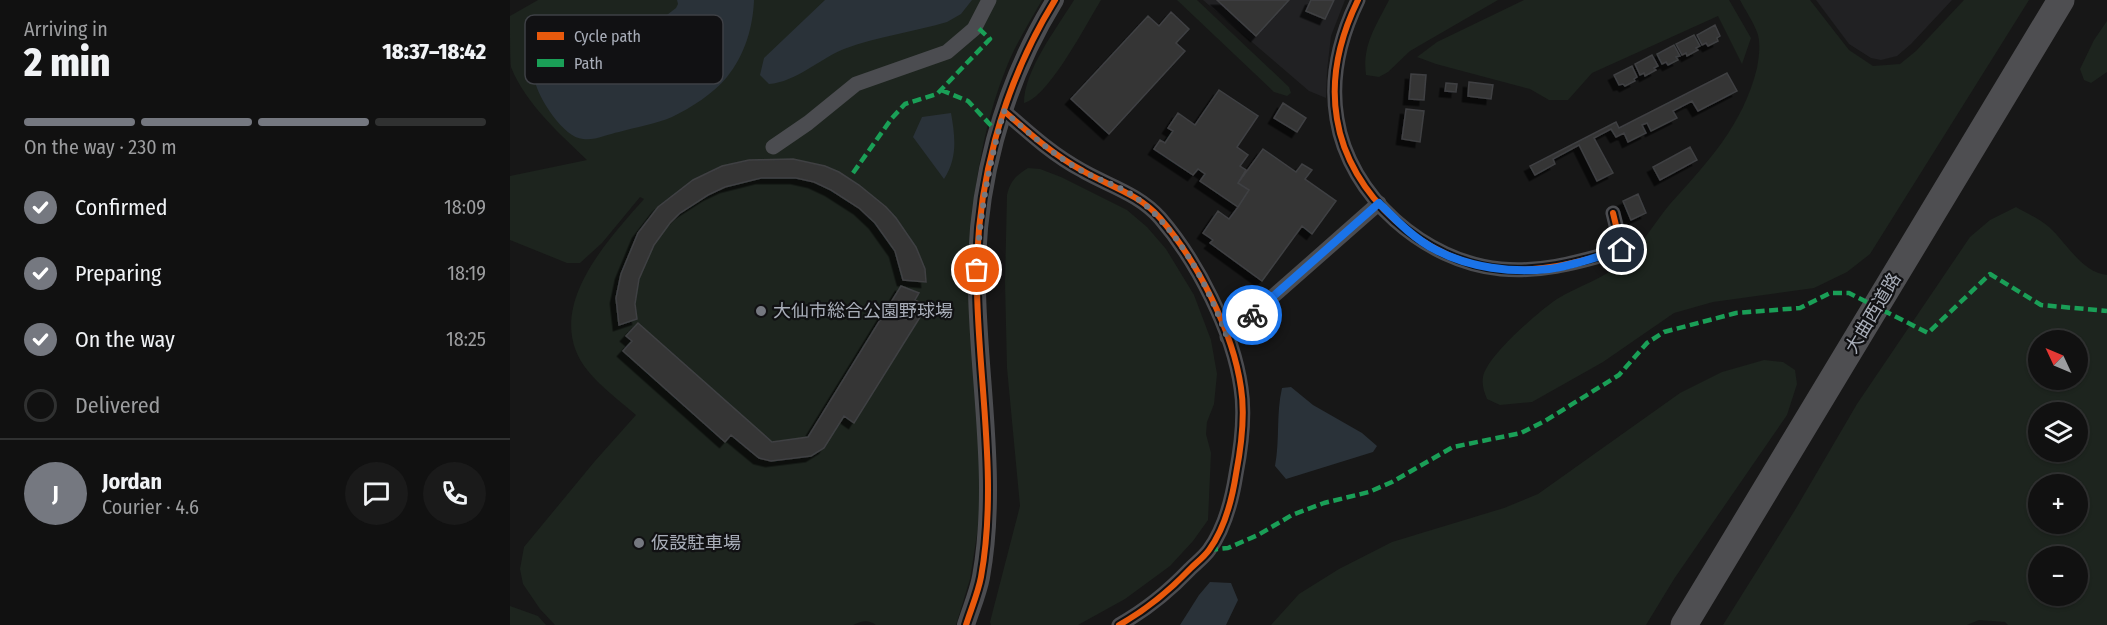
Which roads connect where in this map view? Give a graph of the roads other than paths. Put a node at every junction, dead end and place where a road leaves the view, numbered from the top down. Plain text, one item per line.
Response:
1 (989, 0) edge
2 (1055, 0) edge
3 (1358, 0) edge
4 (2061, 0) edge
5 (1004, 111) junction
6 (773, 147) dead end
7 (1379, 203) junction
8 (1613, 213) dead end
9 (1227, 337) junction
10 (966, 625) edge
11 (1119, 625) edge
12 (1684, 625) edge

1 - 6 street
2 - 5 street
3 - 7 street
4 - 12 highway, 大曲西道路
5 - 9 street
5 - 10 street
7 - 8 street
7 - 9 street
9 - 11 street

